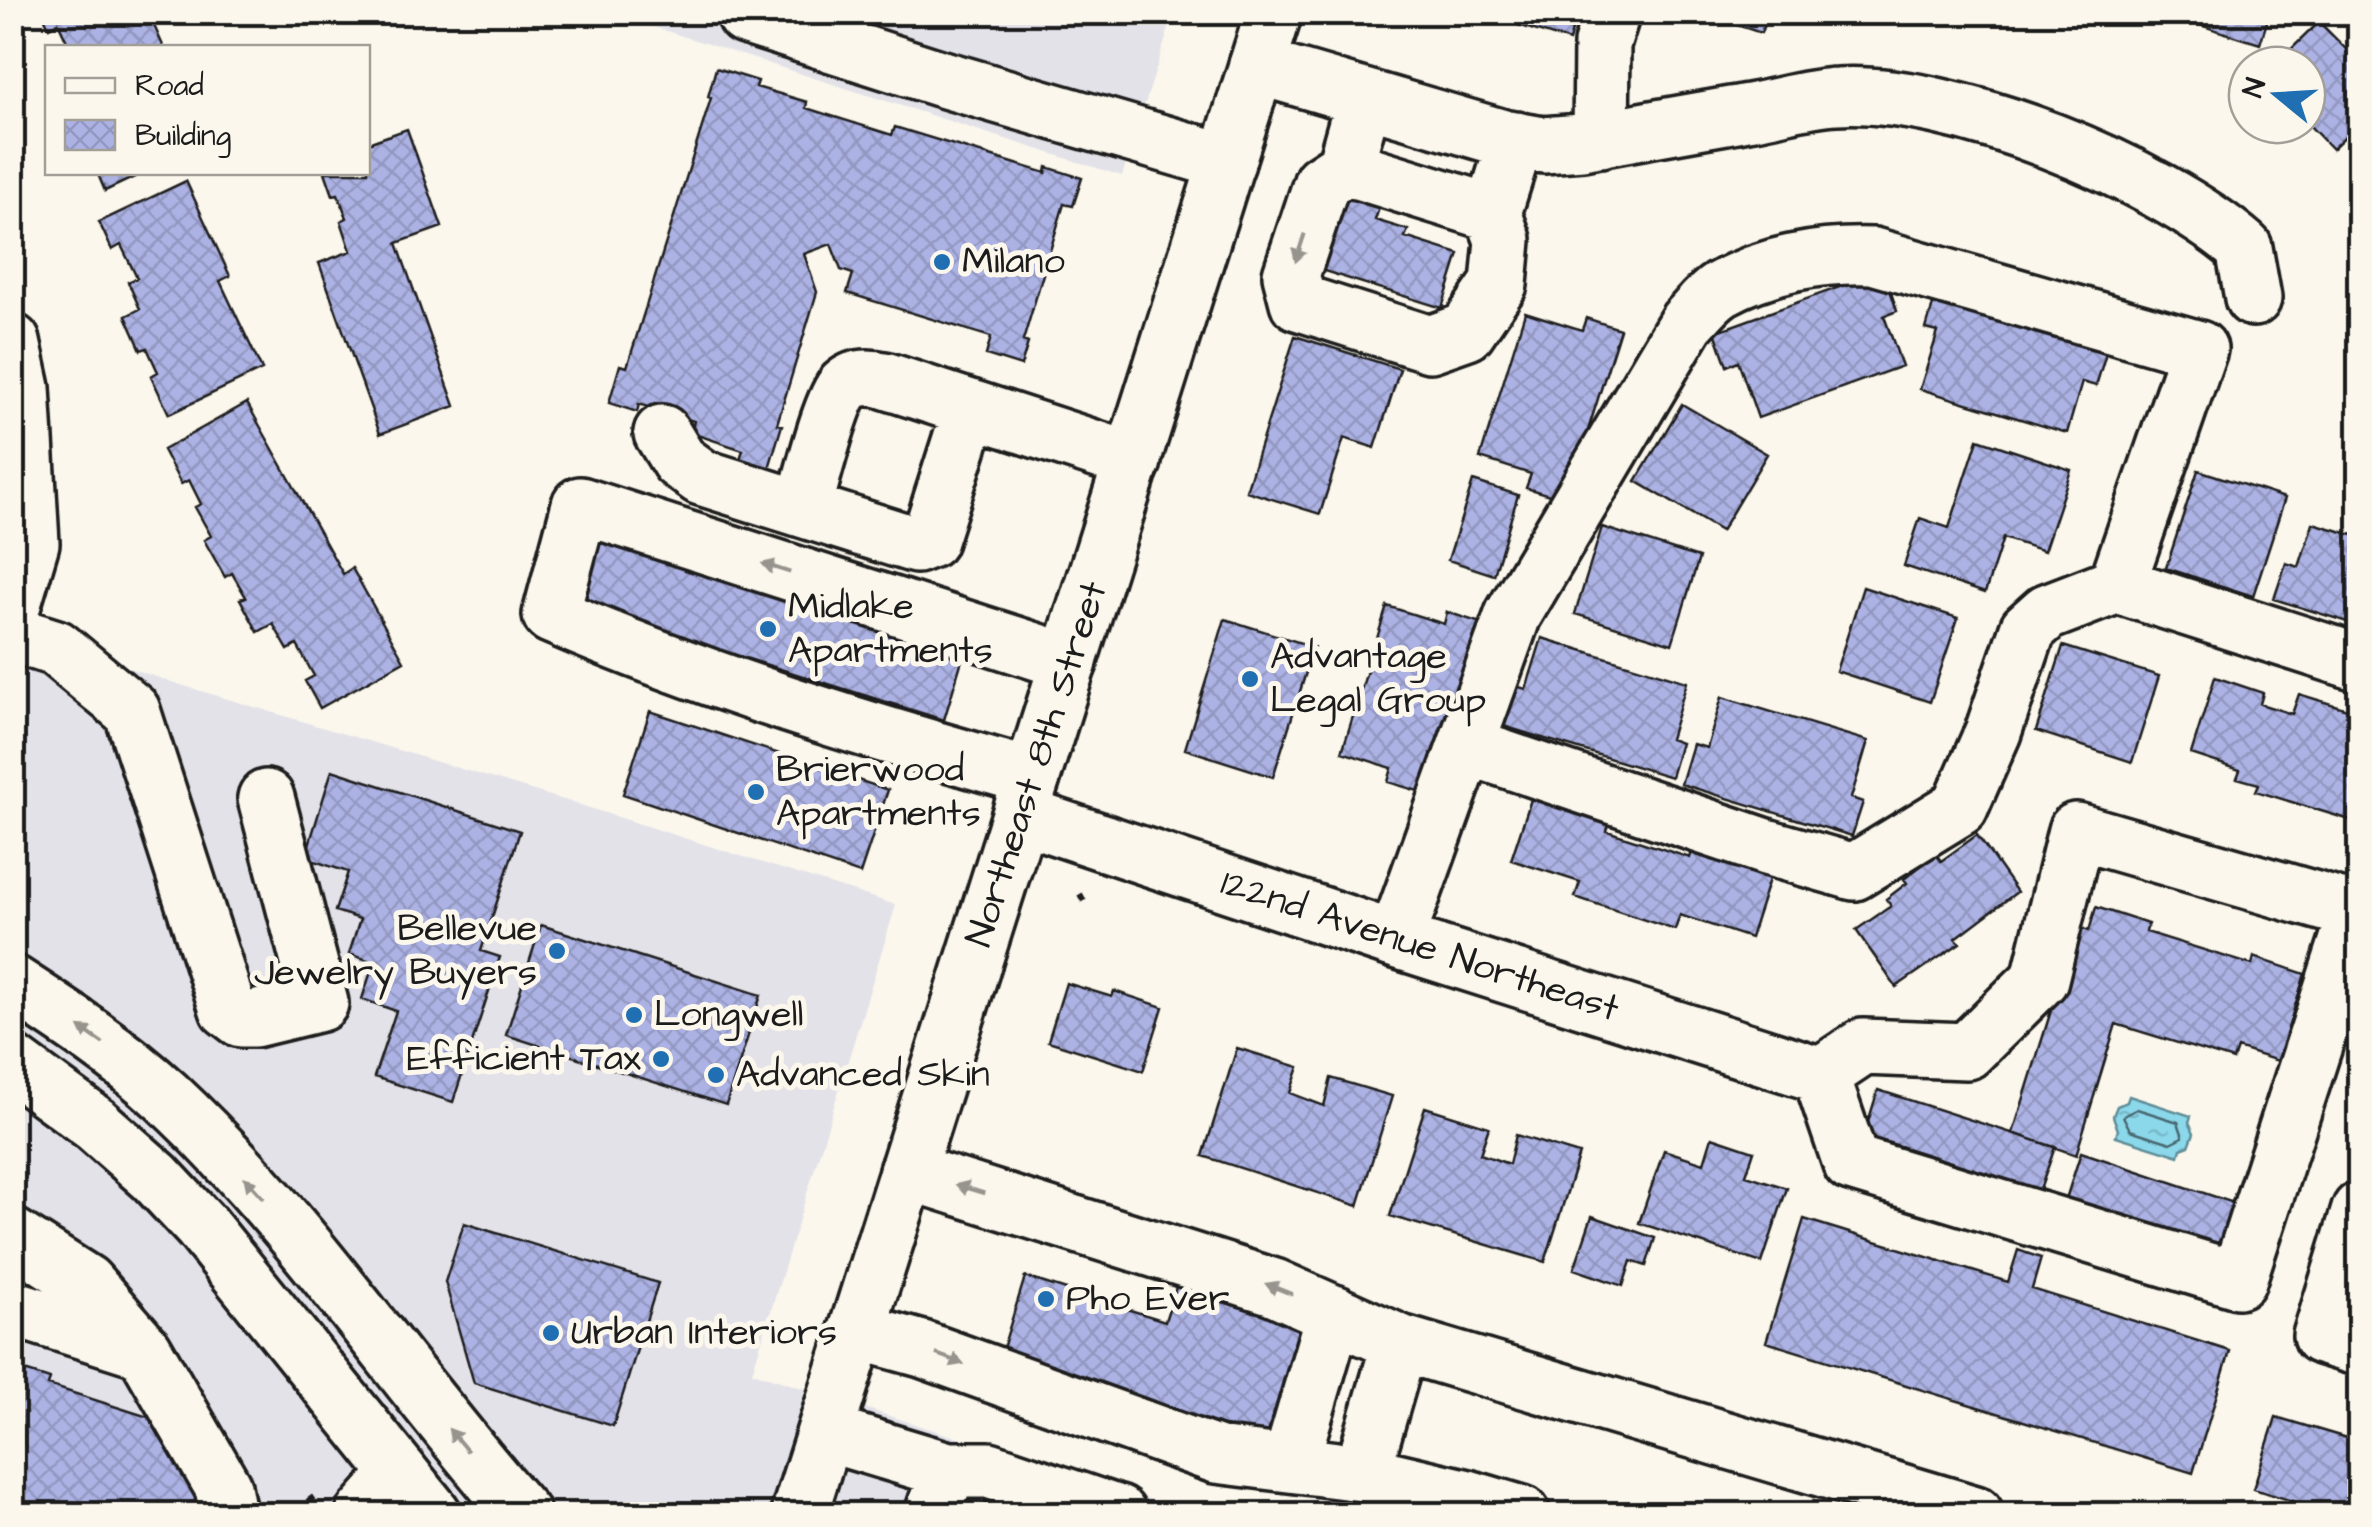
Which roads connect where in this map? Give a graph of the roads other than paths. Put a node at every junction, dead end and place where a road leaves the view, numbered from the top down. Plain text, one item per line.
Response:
1 (746, 12) edge
2 (1274, 12) edge
3 (1612, 12) edge
4 (1257, 66) junction
5 (1364, 98) junction
6 (1600, 139) junction
7 (1516, 140) junction
8 (1227, 162) junction
9 (1345, 167) junction
10 (1493, 212) junction
11 (2253, 298) dead end
12 (12, 342) edge
13 (971, 408) junction
14 (662, 433) dead end
15 (1132, 461) junction
16 (803, 509) junction
17 (22, 542) edge
18 (2116, 585) junction
19 (12, 607) edge
20 (12, 634) edge
21 (1069, 662) junction
22 (2360, 663) edge
23 (1466, 746) junction
24 (1026, 796) junction
25 (266, 798) dead end
26 (1396, 940) junction
27 (12, 983) edge
28 (12, 1063) edge
29 (1821, 1075) junction
30 (908, 1170) junction
31 (2360, 1210) edge
32 (12, 1236) edge
33 (12, 1308) edge
34 (1334, 1314) junction
35 (857, 1331) junction
36 (2340, 1342) edge
37 (1400, 1343) junction
38 (144, 1350) junction
39 (824, 1433) junction
40 (1329, 1469) junction
41 (400, 1473) junction
42 (941, 1492) edge
43 (341, 1504) edge
44 (228, 1514) edge
45 (434, 1514) edge
46 (522, 1514) edge
47 (799, 1514) edge
48 (1118, 1514) edge
49 (1522, 1514) edge
50 (1974, 1514) edge

1 - 8 main road
2 - 4 main road, Northeast 8th Street
3 - 6 main road
4 - 5 main road
4 - 8 main road, Northeast 8th Street
5 - 7 main road
5 - 9 main road
6 - 7 main road
6 - 11 main road
7 - 10 main road
8 - 15 main road, Northeast 8th Street
9 - 10 main road
9 -> 10 main road
12 - 17 main road
13 - 15 main road
13 - 16 main road
13 - 16 main road
14 - 16 main road
15 - 21 main road, Northeast 8th Street
17 - 19 main road
18 - 22 main road
18 - 23 main road
18 - 23 main road
20 - 25 main road
21 - 24 main road, Northeast 8th Street
21 -> 24 main road, 122nd Avenue Northeast
23 - 26 main road
24 - 26 main road, 122nd Avenue Northeast
24 - 30 main road, Northeast 8th Street
26 - 29 main road, 122nd Avenue Northeast
46 -> 27 main road
28 - 41 main road
29 - 29 main road
34 -> 30 main road
30 - 35 main road, Northeast 8th Street
31 - 36 main road
32 - 38 main road
33 - 38 main road
34 - 37 main road
34 - 40 main road
35 - 39 main road, Northeast 8th Street
35 -> 40 main road
37 - 40 main road
37 - 50 main road
38 - 44 main road
39 - 42 main road
39 - 47 main road, Northeast 8th Street
40 - 49 main road
41 - 43 main road
41 - 45 main road
42 - 48 main road

